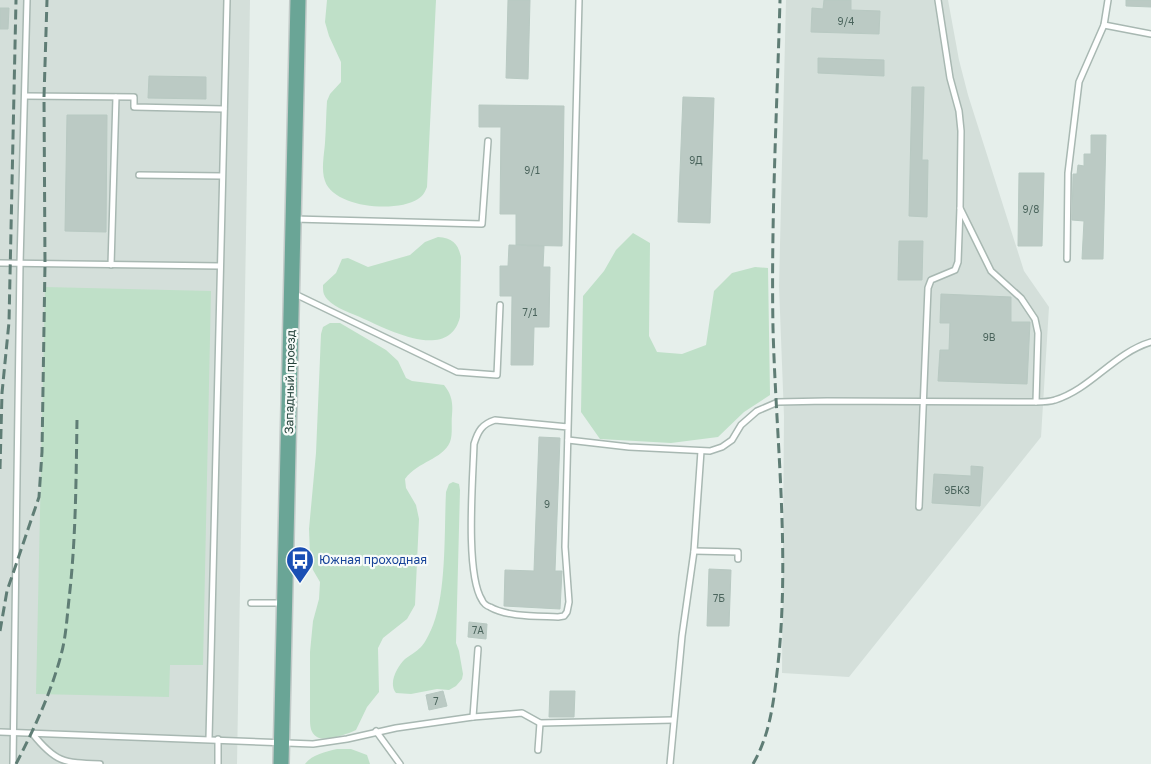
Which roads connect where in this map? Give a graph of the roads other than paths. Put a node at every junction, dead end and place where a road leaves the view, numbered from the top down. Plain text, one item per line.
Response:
1 (27, 0) edge
2 (227, 0) edge
3 (298, 0) edge
4 (579, 0) edge
5 (938, 0) edge
6 (1108, 0) edge
7 (1104, 25) junction
8 (1151, 34) edge
9 (25, 96) junction
10 (116, 97) junction
11 (224, 109) junction
12 (488, 141) dead end
13 (139, 175) dead end
14 (222, 176) junction
15 (960, 208) junction
16 (294, 219) junction
17 (1067, 259) dead end
18 (0, 263) edge
19 (20, 264) junction
20 (111, 265) junction
21 (220, 266) junction
22 (292, 292) junction
23 (500, 305) dead end
24 (1151, 342) edge
25 (923, 402) junction
26 (1036, 402) junction
27 (568, 427) junction
28 (568, 440) junction
29 (701, 451) junction
30 (919, 507) dead end
31 (694, 551) junction
32 (738, 558) dead end
33 (251, 603) dead end
34 (285, 603) junction
35 (478, 649) dead end
36 (473, 717) junction
37 (673, 720) junction
38 (540, 723) junction
39 (376, 731) junction
40 (0, 732) edge
41 (13, 732) junction
42 (32, 733) junction
43 (209, 739) junction
44 (218, 739) junction
45 (282, 742) junction
46 (538, 750) dead end
47 (13, 764) edge
48 (100, 764) edge
49 (218, 764) edge
50 (281, 764) edge
51 (400, 764) edge
52 (670, 764) edge

1 - 9 lane
2 - 11 lane
3 - 16 main road, Западный проезд
4 - 27 lane
5 - 15 lane
6 - 7 lane
7 - 8 lane
7 - 17 lane
9 - 10 lane
9 - 19 lane
10 - 11 lane
10 - 20 lane
11 - 14 lane
12 - 16 lane
13 - 14 lane
14 - 21 lane
15 - 25 lane
15 - 26 lane
16 - 22 main road, Западный проезд
18 - 19 lane
19 - 20 lane
19 - 41 lane
20 - 21 lane
21 - 43 lane
22 - 23 lane
22 - 34 main road, Западный проезд
24 - 26 lane
25 - 26 lane
25 - 29 lane
25 - 30 lane
27 - 28 lane
27 - 28 lane
28 - 29 lane
29 - 31 lane
31 - 32 lane
31 - 37 lane
33 - 34 lane
34 - 45 main road, Западный проезд
35 - 36 lane
36 - 38 lane
36 - 39 lane
37 - 38 lane
37 - 52 lane
38 - 46 lane
39 - 45 lane
39 - 51 lane
40 - 41 lane
41 - 42 lane
41 - 47 lane
42 - 43 lane
42 - 48 lane
43 - 44 lane
44 - 45 lane
44 - 49 lane
45 - 50 main road, Западный проезд

